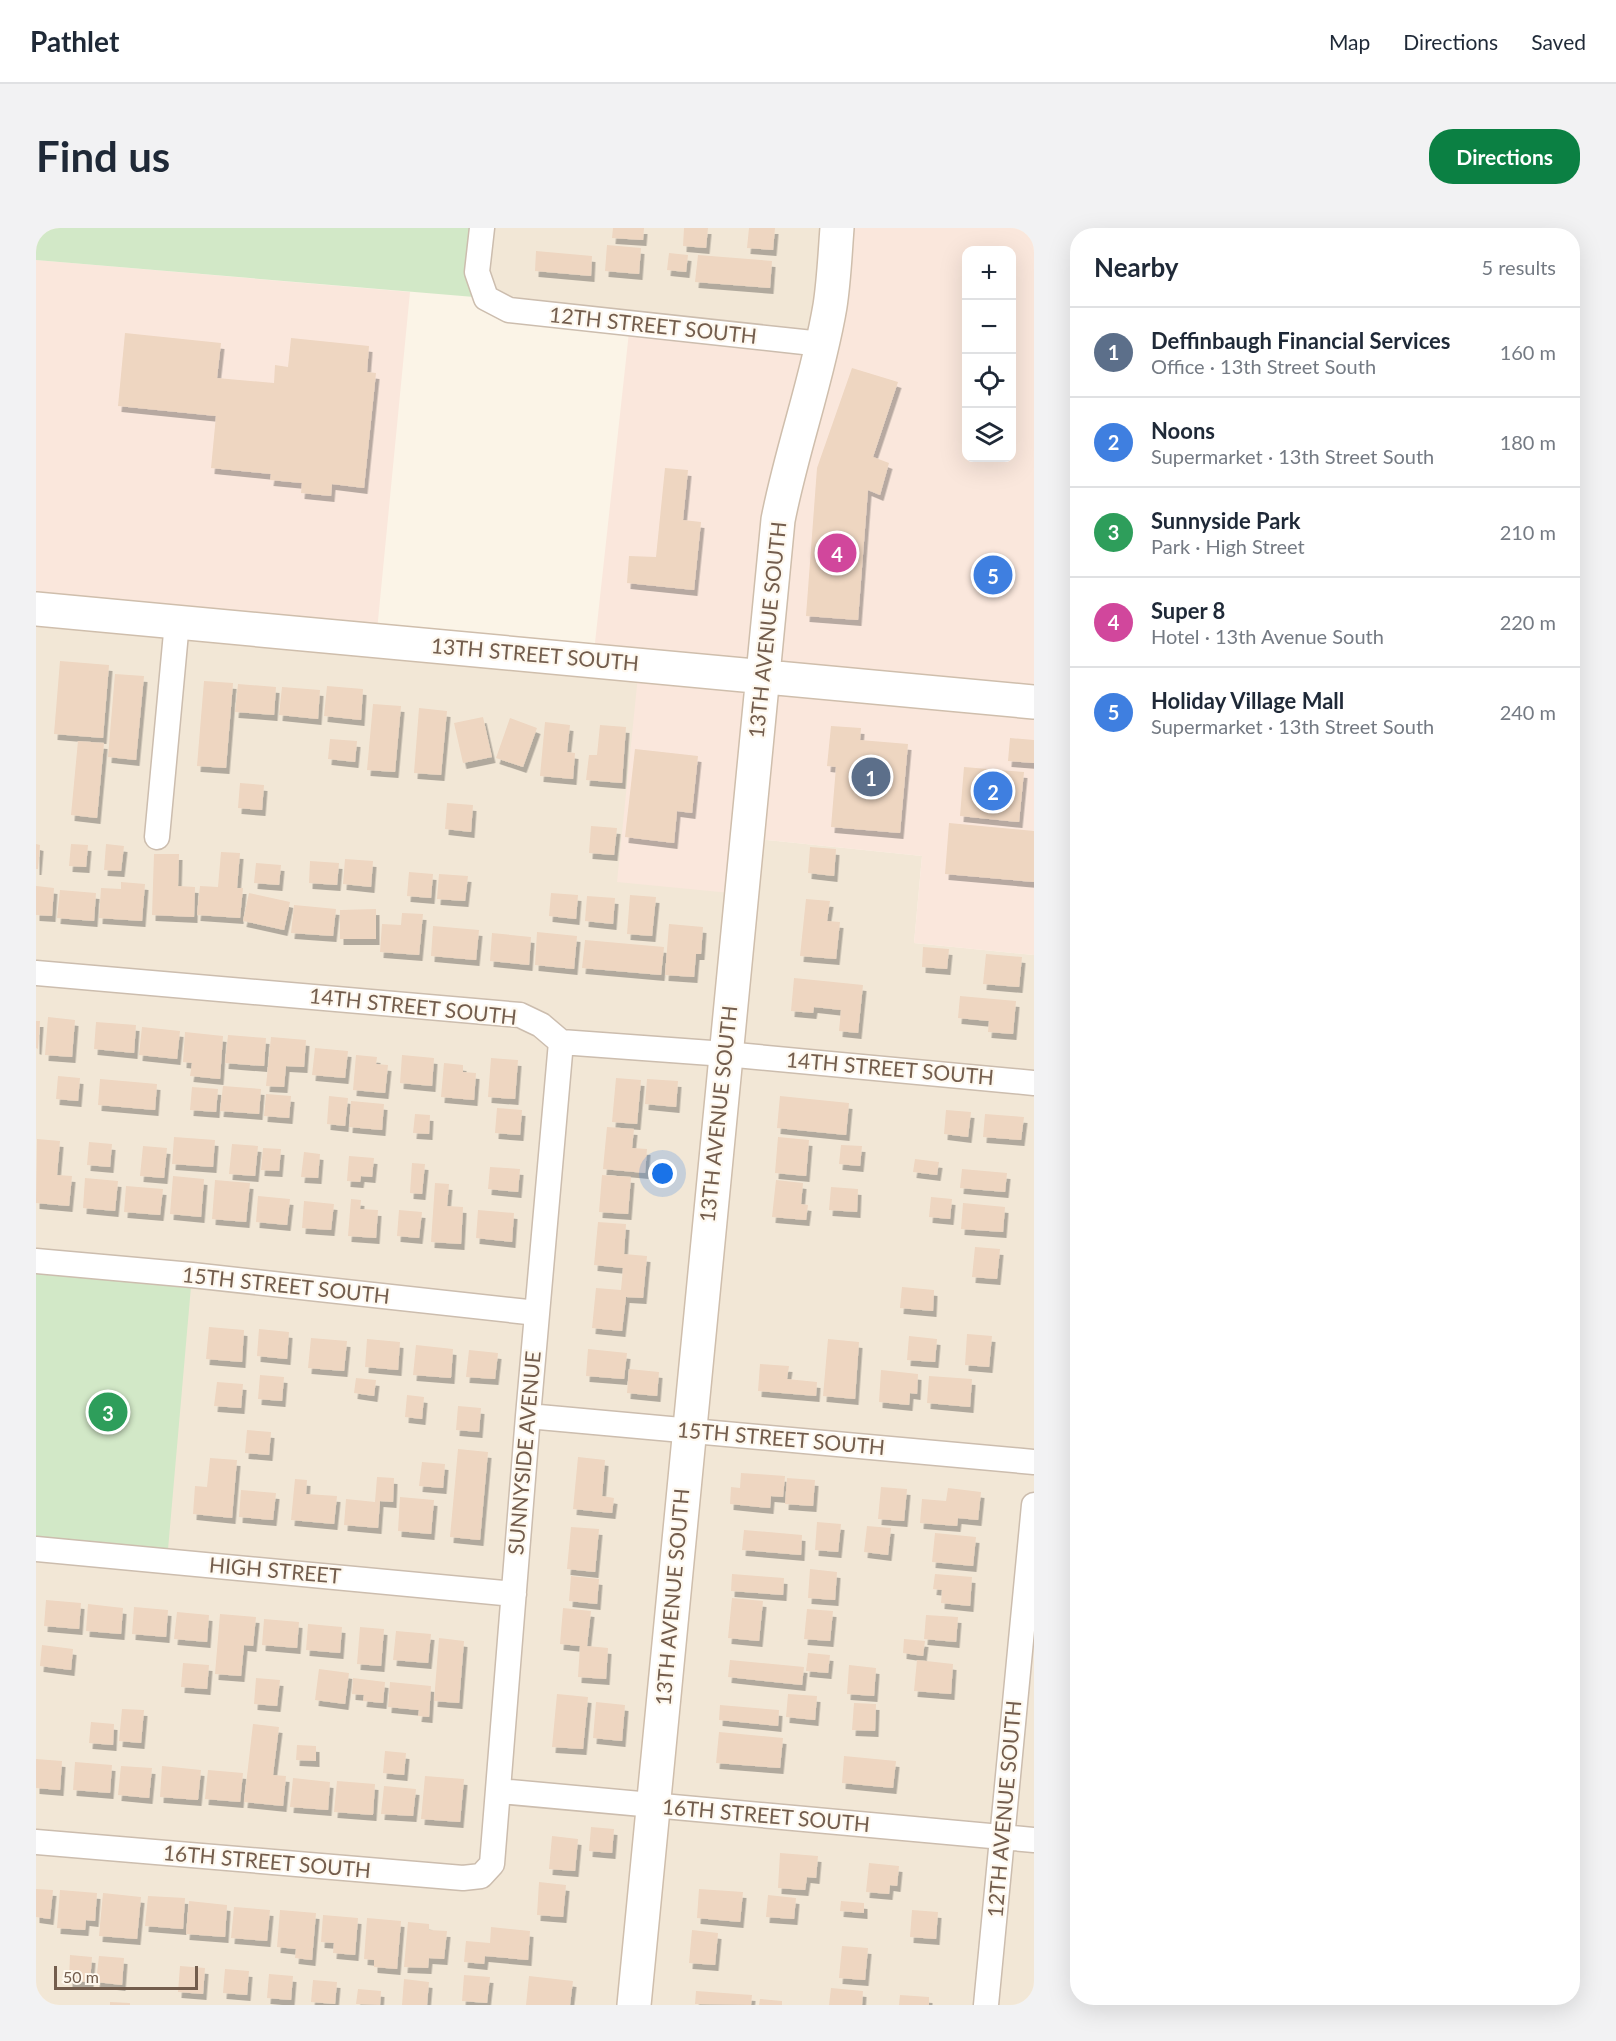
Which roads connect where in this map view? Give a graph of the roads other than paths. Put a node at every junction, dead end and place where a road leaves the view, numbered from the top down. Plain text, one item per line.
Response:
1 (482, 228) edge
2 (837, 228) edge
3 (822, 344) junction
4 (36, 609) edge
5 (177, 622) junction
6 (763, 677) junction
7 (1034, 702) edge
8 (157, 837) dead end
9 (36, 973) edge
10 (561, 1042) junction
11 (725, 1054) junction
12 (1034, 1083) edge
13 (36, 1261) edge
14 (537, 1313) junction
15 (528, 1416) junction
16 (688, 1431) junction
17 (1034, 1462) edge
18 (1034, 1505) edge
19 (36, 1550) edge
20 (514, 1594) junction
21 (499, 1791) junction
22 (653, 1806) junction
23 (1002, 1837) junction
24 (1034, 1840) edge
25 (36, 1842) edge
26 (492, 1864) joint
27 (634, 2005) edge
28 (986, 2005) edge

1 - 3 street, 12TH STREET SOUTH
2 - 3 street, 13TH AVENUE SOUTH
3 - 6 street, 13TH AVENUE SOUTH
4 - 5 street, 13TH STREET SOUTH
5 - 6 street, 13TH STREET SOUTH
5 - 8 street
6 - 7 street, 13TH STREET SOUTH
6 - 11 street, 13TH AVENUE SOUTH
9 - 10 street, 14TH STREET SOUTH
10 - 11 street, 14TH STREET SOUTH
10 - 14 street, SUNNYSIDE AVENUE
11 - 12 street, 14TH STREET SOUTH
11 - 16 street, 13TH AVENUE SOUTH
13 - 14 street, 15TH STREET SOUTH
14 - 15 street, SUNNYSIDE AVENUE
15 - 16 street, 15TH STREET SOUTH
15 - 20 street, SUNNYSIDE AVENUE
16 - 17 street, 15TH STREET SOUTH
16 - 22 street, 13TH AVENUE SOUTH
18 - 23 street, 12TH AVENUE SOUTH
19 - 20 street, HIGH STREET
20 - 21 street, SUNNYSIDE AVENUE
21 - 22 street, 16TH STREET SOUTH
21 - 26 street, SUNNYSIDE AVENUE
22 - 23 street, 16TH STREET SOUTH
22 - 27 street, 13TH AVENUE SOUTH
23 - 24 street, 16TH STREET SOUTH
23 - 28 street, 12TH AVENUE SOUTH
25 - 26 street, 16TH STREET SOUTH

